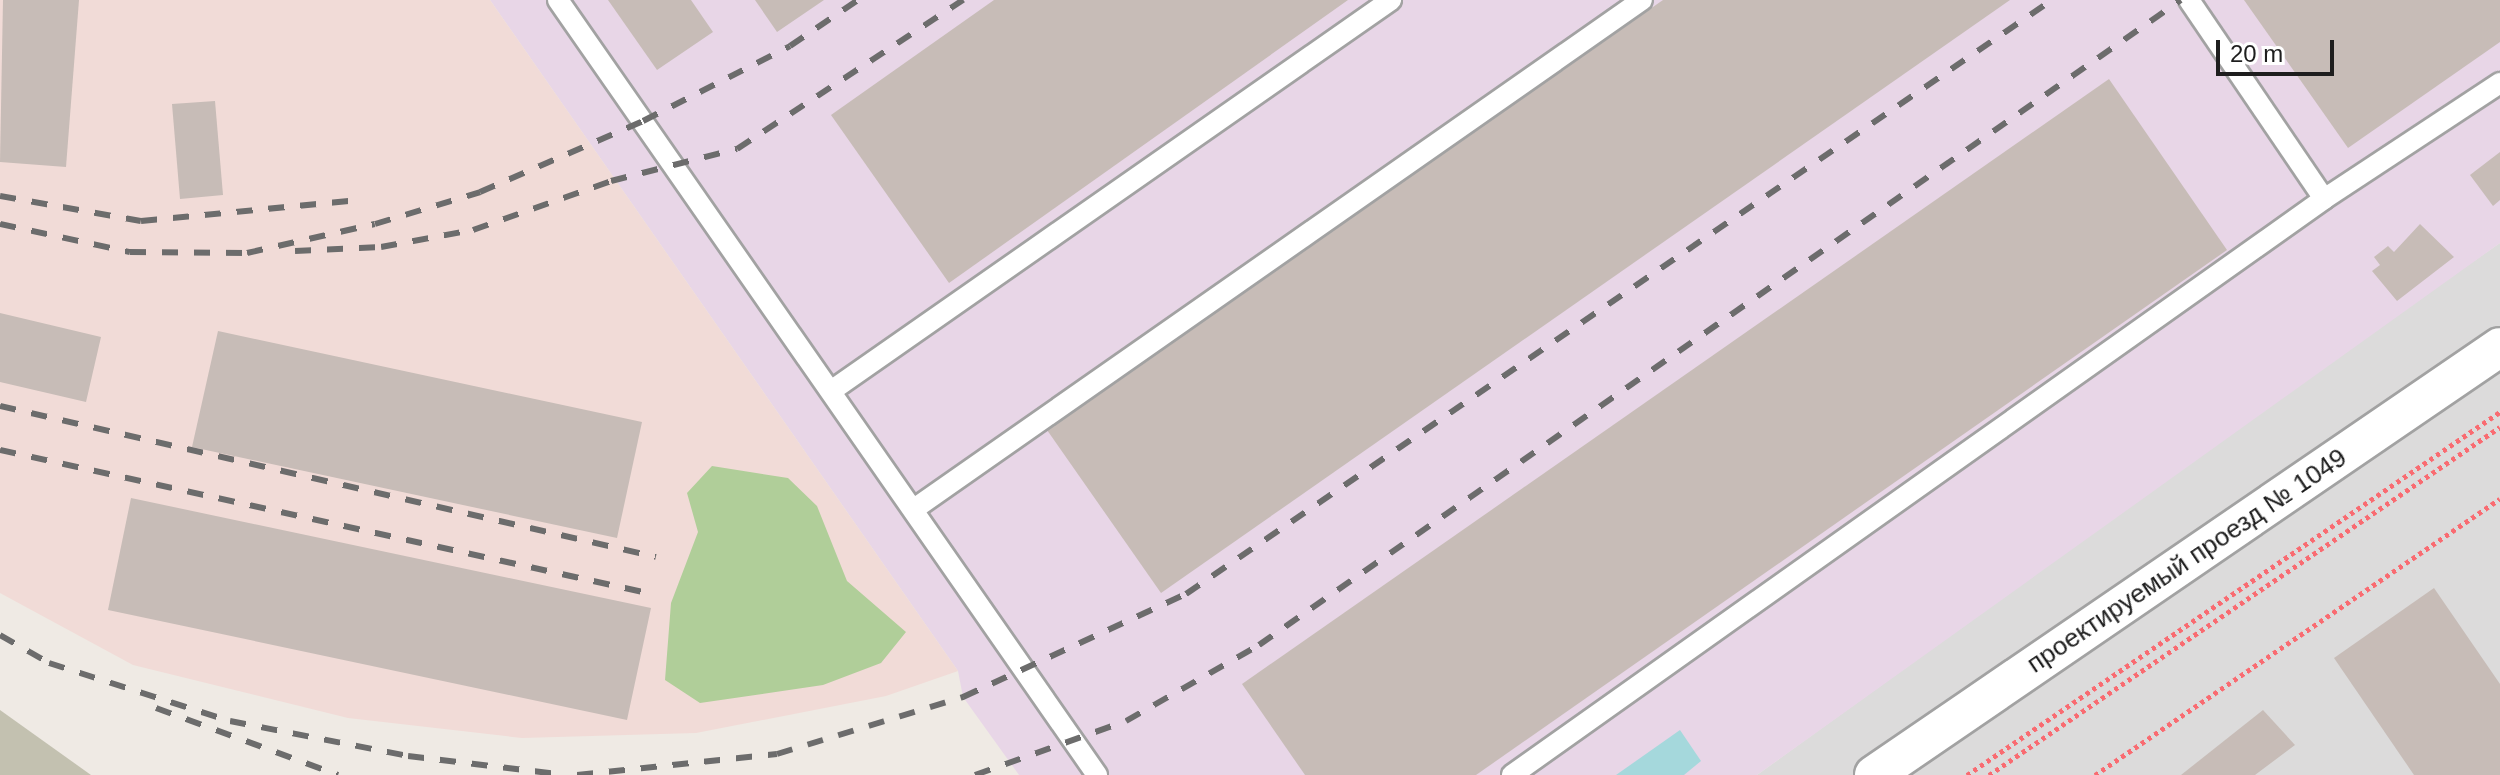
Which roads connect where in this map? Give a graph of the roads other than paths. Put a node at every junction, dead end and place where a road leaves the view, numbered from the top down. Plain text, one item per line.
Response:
1 (558, 0) edge
2 (1391, 0) edge
3 (1642, 0) edge
4 (2189, 0) edge
5 (2500, 83) edge
6 (2324, 199) junction
7 (2500, 347) edge
8 (831, 391) junction
9 (914, 509) junction
10 (1097, 775) edge
11 (1512, 775) edge
12 (1874, 775) edge

1 - 8 lane
2 - 8 lane
3 - 9 lane
4 - 6 lane
5 - 6 lane
6 - 11 lane
7 - 12 street, проектируемый проезд № 1049
8 - 9 lane
9 - 10 lane

